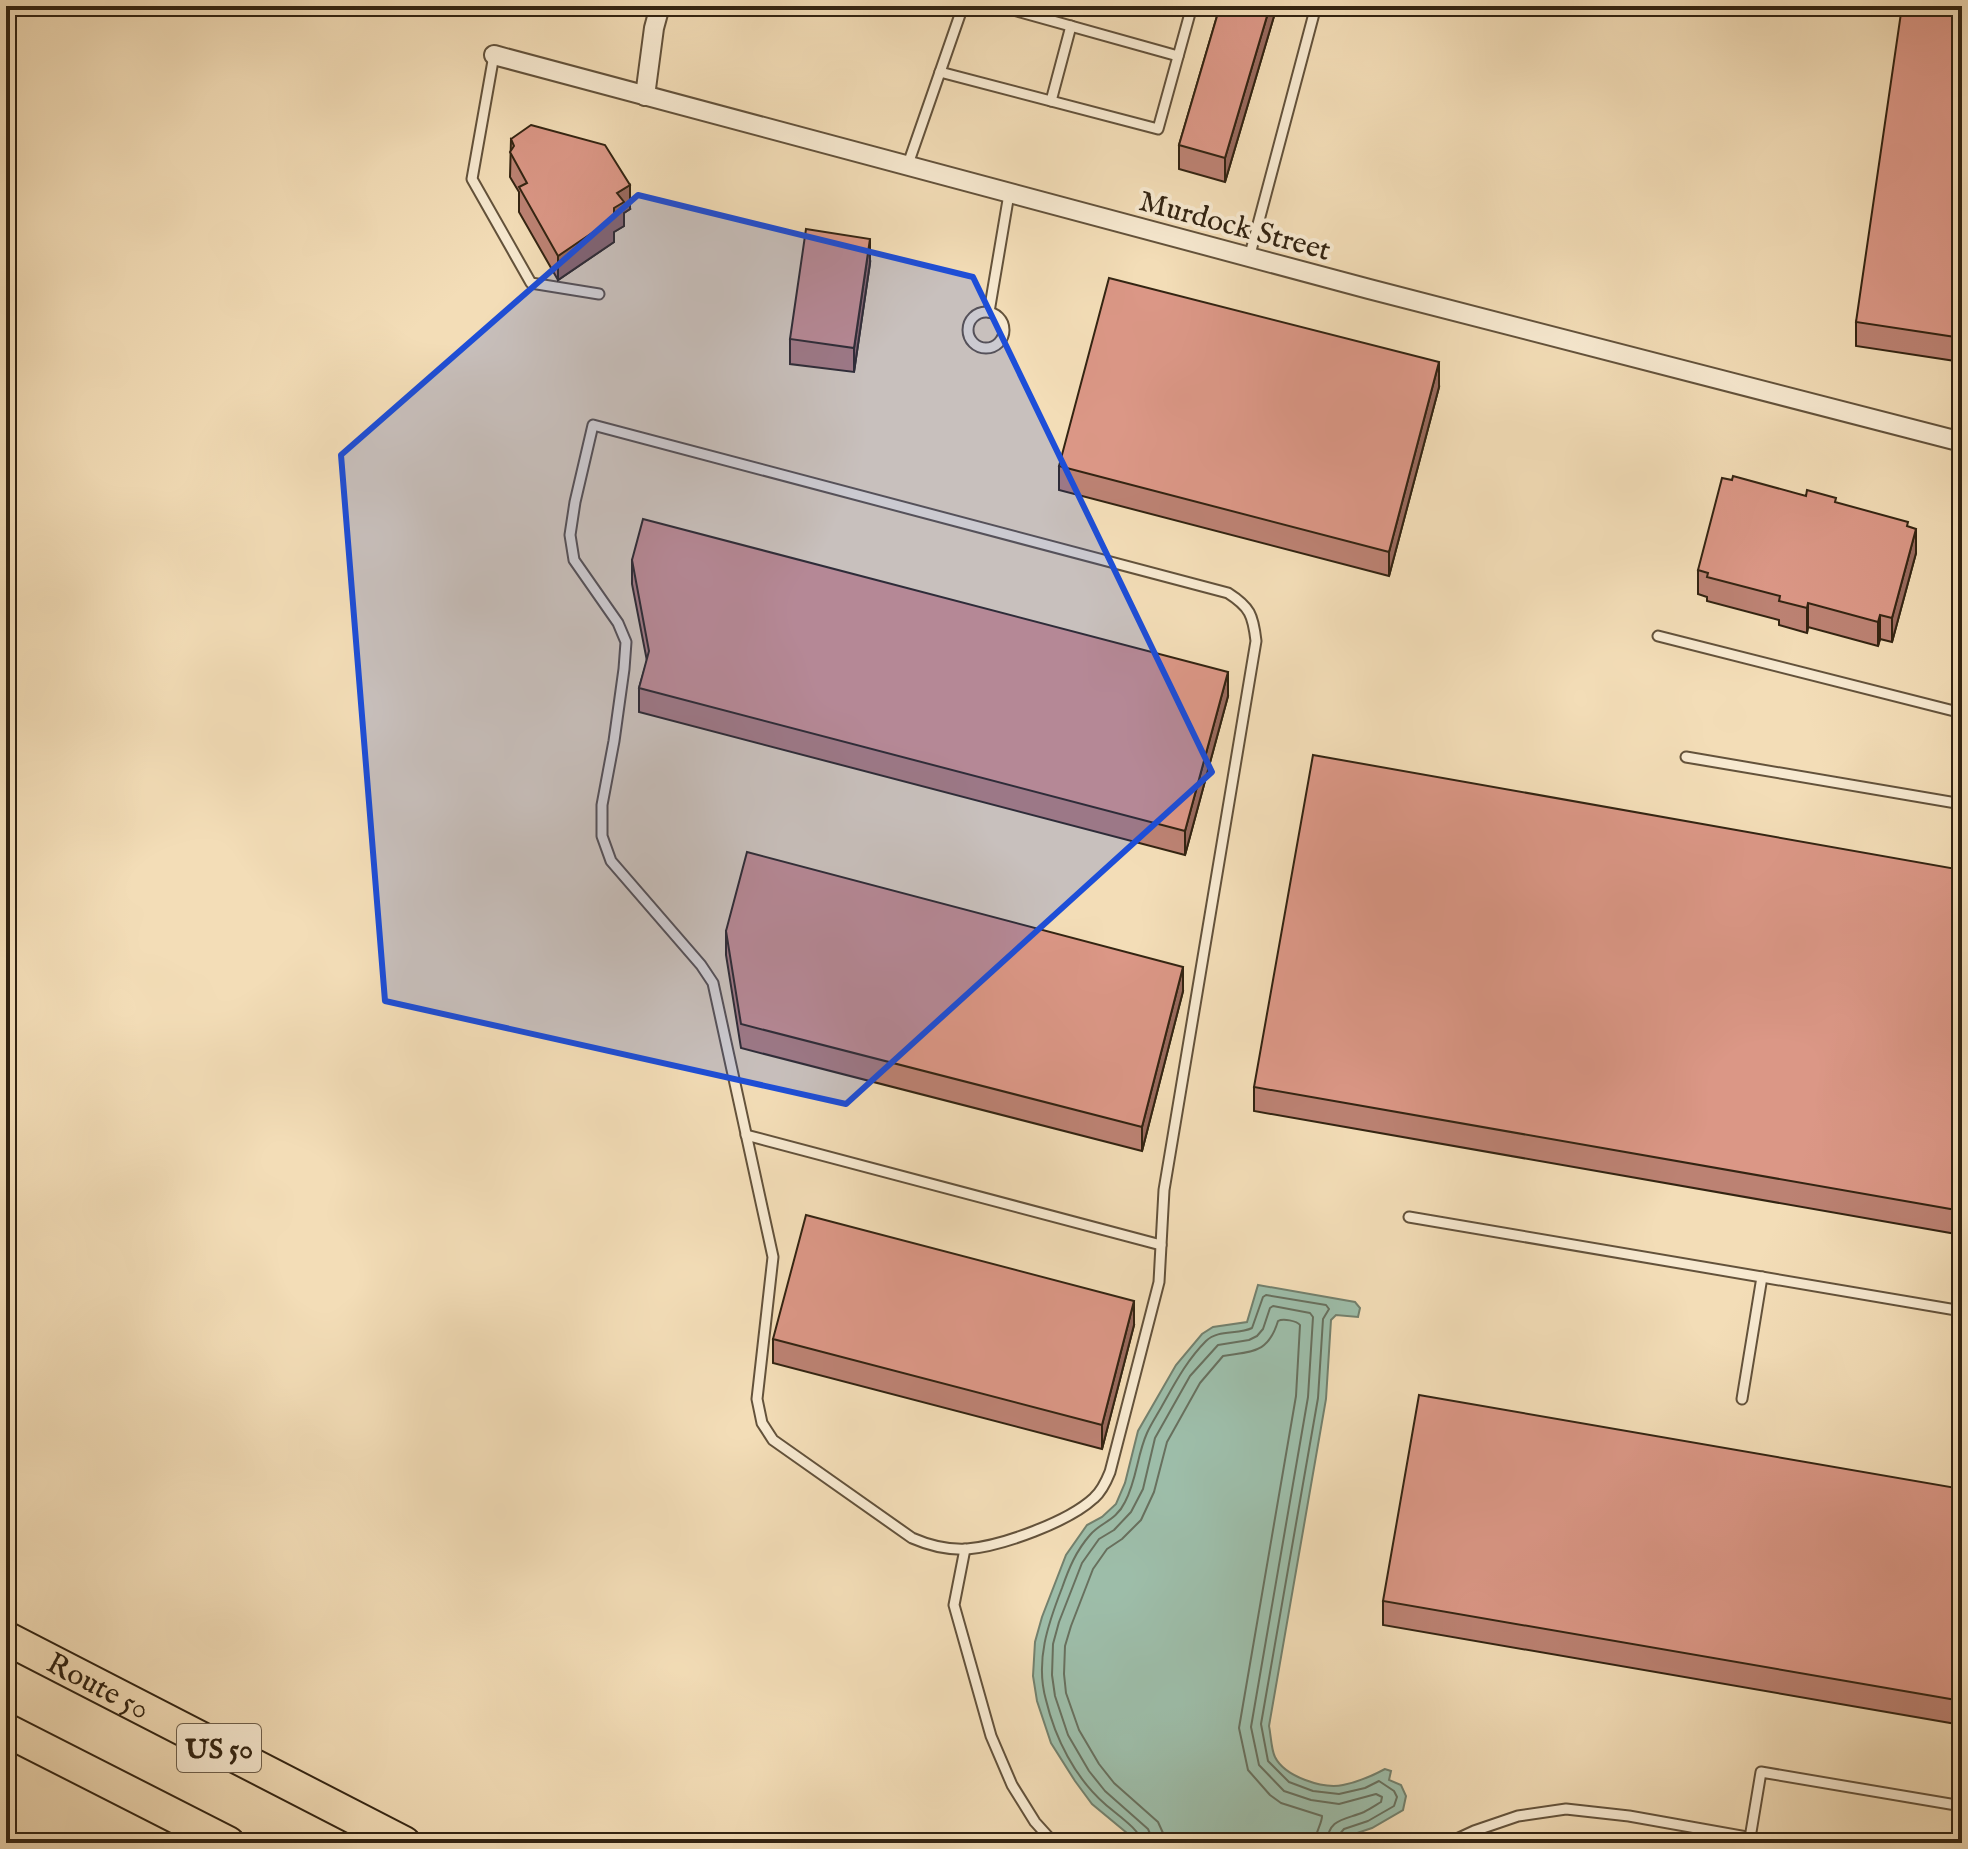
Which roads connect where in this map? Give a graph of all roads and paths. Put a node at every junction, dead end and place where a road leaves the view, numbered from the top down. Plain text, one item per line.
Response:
1 (660, 6) edge
2 (963, 6) edge
3 (999, 6) edge
4 (1192, 6) edge
5 (1316, 6) edge
6 (1071, 26) junction
7 (494, 55) joint
8 (1178, 56) junction
9 (940, 72) junction
10 (645, 96) junction
11 (1051, 101) junction
12 (907, 167) junction
13 (1009, 194) junction
14 (1249, 258) junction
15 (599, 294) dead end
16 (989, 312) junction
17 (1962, 442) edge
18 (1658, 636) dead end
19 (1962, 713) edge
20 (1686, 757) dead end
21 (1962, 804) edge
22 (746, 1135) junction
23 (1409, 1217) dead end
24 (1161, 1245) junction
25 (1762, 1277) junction
26 (1962, 1311) edge
27 (1742, 1399) dead end
28 (965, 1549) junction
29 (6, 1638) edge
30 (6, 1730) edge
31 (1962, 1806) edge
32 (1750, 1838) junction
33 (228, 1843) edge
34 (404, 1843) edge
35 (1054, 1843) edge
36 (1448, 1843) edge
37 (1781, 1843) edge

1 - 10 street
2 - 9 lane
3 - 6 lane
4 - 8 lane
5 - 14 lane
6 - 8 lane
6 - 11 lane
7 - 10 street, Murdock Street
7 - 15 lane
8 - 11 lane
9 - 11 lane
9 - 12 lane
10 - 12 street, Murdock Street
12 - 13 street, Murdock Street
13 - 14 street, Murdock Street
13 - 16 lane
14 - 17 street, Murdock Street
16 - 16 lane
18 - 19 lane
20 - 21 lane
22 - 24 lane
22 - 24 lane
22 - 28 lane
23 - 25 lane
24 - 28 lane
25 - 26 lane
25 - 27 lane
28 - 35 lane
29 - 34 highway, Route 50 / US 50
30 - 33 highway, US 50
31 - 32 lane
32 - 36 lane
32 - 37 lane

